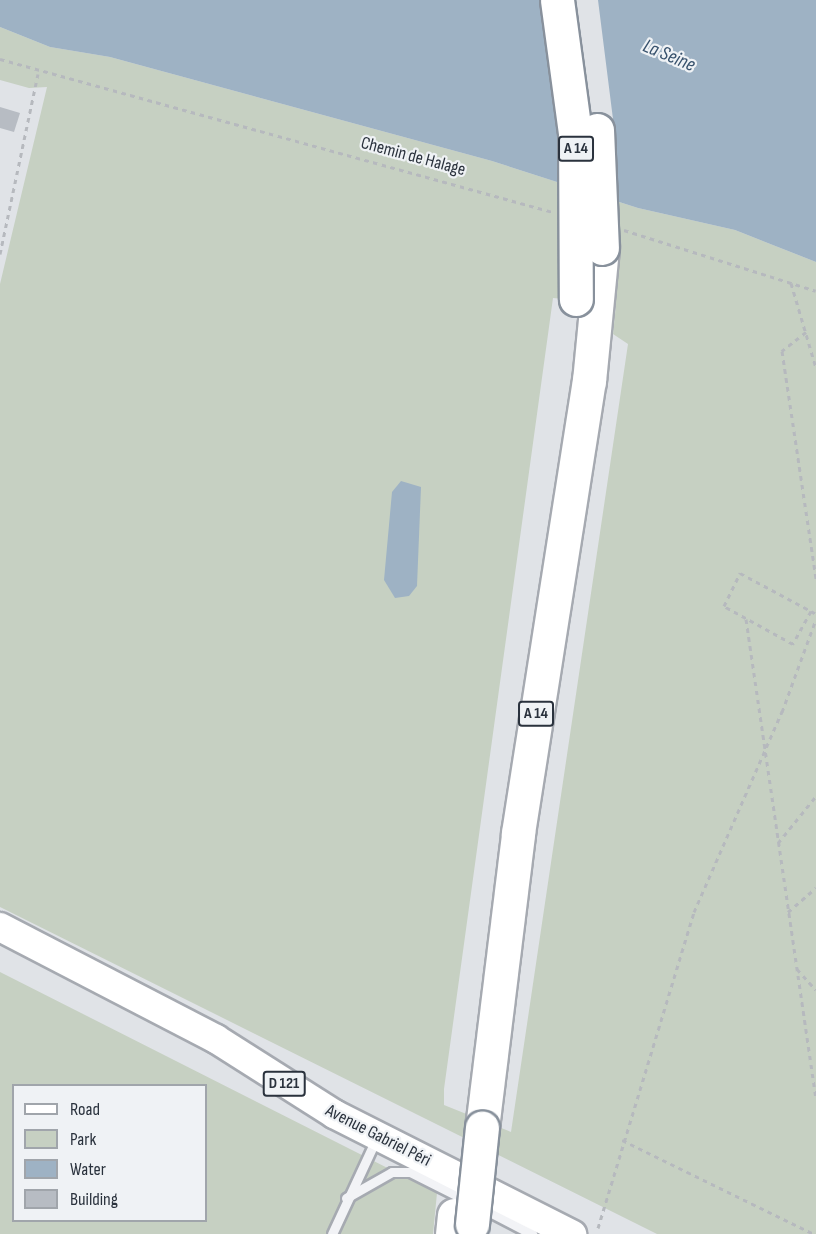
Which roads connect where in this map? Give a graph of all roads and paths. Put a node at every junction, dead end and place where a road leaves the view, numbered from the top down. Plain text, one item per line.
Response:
1 (557, 0) edge
2 (580, 0) edge
3 (0, 59) edge
4 (39, 73) junction
5 (564, 215) dead end
6 (618, 228) dead end
7 (0, 254) edge
8 (791, 283) junction
9 (816, 291) edge
10 (587, 301) junction
11 (806, 332) junction
12 (816, 368) edge
13 (816, 578) edge
14 (811, 611) junction
15 (816, 617) edge
16 (746, 619) junction
17 (764, 751) junction
18 (816, 796) edge
19 (778, 843) junction
20 (816, 888) edge
21 (788, 912) junction
22 (0, 927) edge
23 (797, 969) junction
24 (816, 990) edge
25 (816, 1098) edge
26 (377, 1137) junction
27 (622, 1140) junction
28 (346, 1198) junction
29 (462, 1227) edge
30 (585, 1231) edge
31 (333, 1234) edge
32 (532, 1234) edge
33 (814, 1234) edge

1 - 10 highway, A 14, bridge
2 - 10 highway, A 14, bridge
3 - 4 path, Chemin de Halage
4 - 5 path, Chemin de Halage
4 - 7 path
6 - 8 path
8 - 9 path
8 - 11 path
10 - 29 highway, A 14
11 - 12 path
11 - 13 path
14 - 15 path
14 - 16 path
14 - 16 path
15 - 17 path
16 - 17 path
17 - 19 path
17 - 27 path
18 - 19 path
19 - 21 path
20 - 21 path
21 - 23 path
22 - 26 main road, Avenue Gabriel Péri / D 121
23 - 24 path
23 - 25 path
26 - 28 lane
26 - 30 main road, Avenue Gabriel Péri / D 121
27 - 30 path
27 - 33 path
28 - 31 lane
28 - 32 lane

